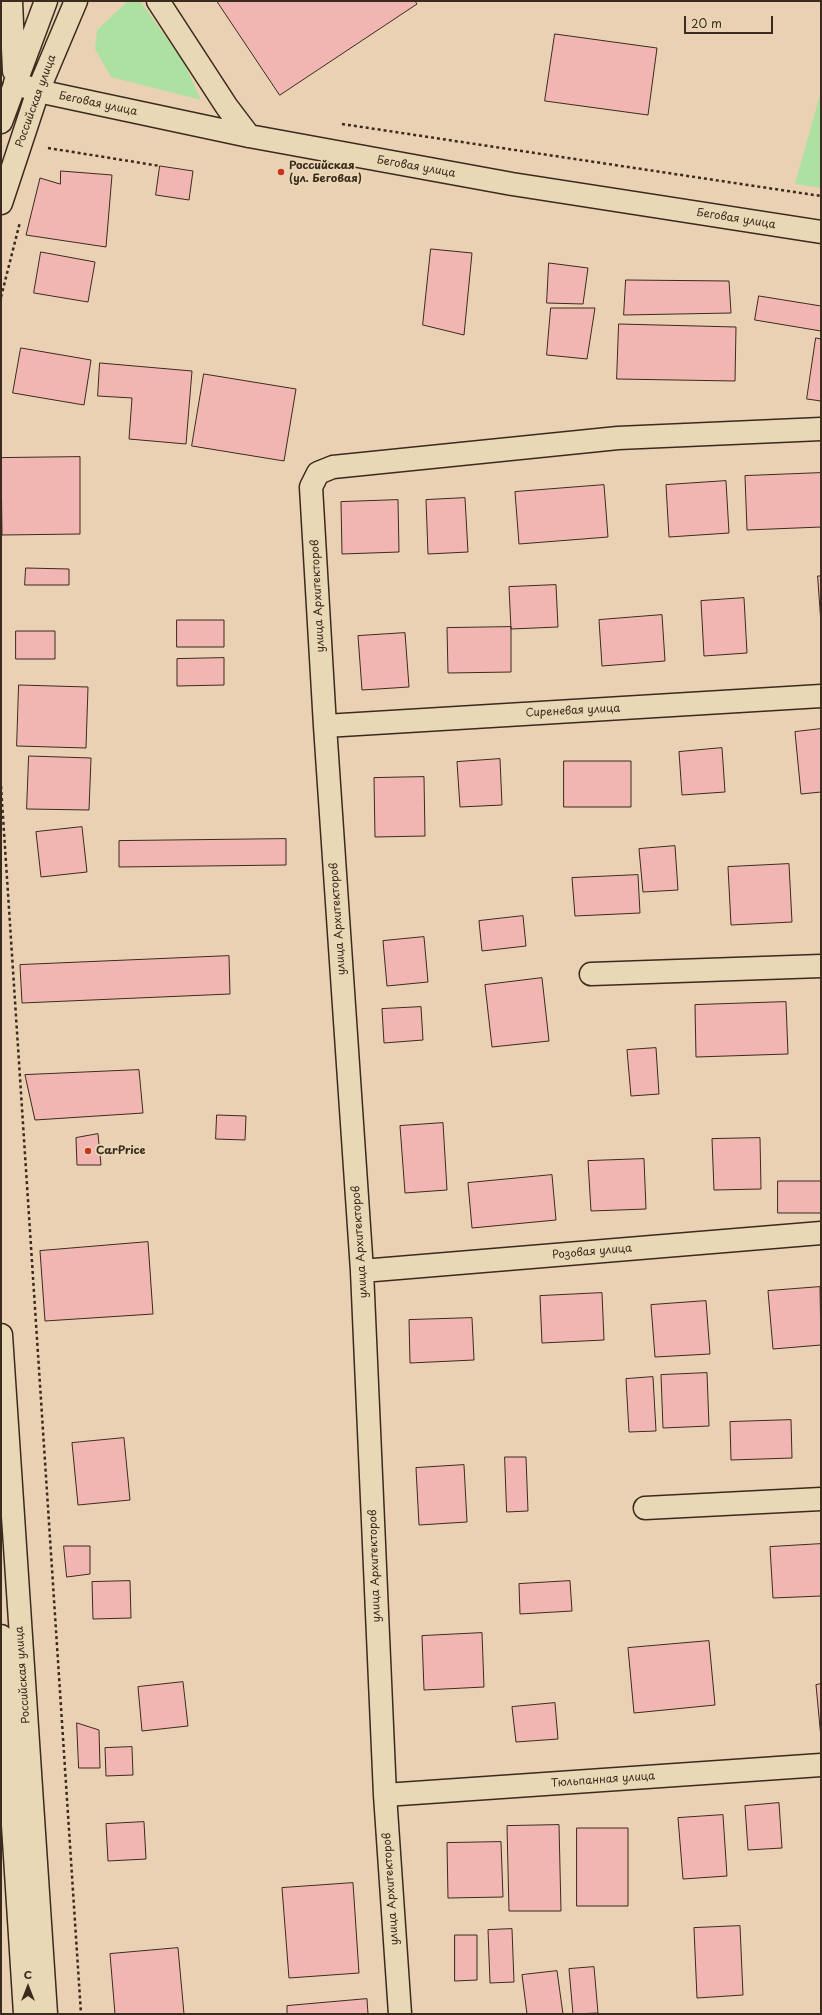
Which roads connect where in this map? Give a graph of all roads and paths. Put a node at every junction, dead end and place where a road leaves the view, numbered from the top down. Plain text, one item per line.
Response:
1 (11, 1) edge
2 (76, 1) edge
3 (158, 1) edge
4 (45, 4) edge
5 (15, 83) junction
6 (38, 92) junction
7 (1, 122) edge
8 (337, 123) dead end
9 (249, 136) junction
10 (41, 147) dead end
11 (160, 166) dead end
12 (821, 196) edge
13 (1, 203) edge
14 (21, 220) dead end
15 (821, 232) edge
16 (1, 297) edge
17 (821, 429) edge
18 (821, 696) edge
19 (325, 726) junction
20 (1, 786) edge
21 (821, 966) edge
22 (591, 974) dead end
23 (821, 1233) edge
24 (362, 1271) junction
25 (1, 1335) edge
26 (821, 1499) edge
27 (645, 1508) dead end
28 (1, 1636) edge
29 (821, 1765) edge
30 (385, 1795) junction
31 (25, 2014) edge
32 (46, 2014) edge
33 (81, 2014) edge
34 (400, 2014) edge

1 - 5 street
2 - 6 street, Российская улица
3 - 9 street
4 - 5 street
5 - 6 street, Беговая улица
5 - 7 street
6 - 9 street, Беговая улица
6 - 13 street, Российская улица
8 - 12 path
9 - 15 street, Беговая улица
10 - 11 path
14 - 16 path
17 - 19 street, улица Архитекторов
18 - 19 street, Сиреневая улица
19 - 24 street, улица Архитекторов
20 - 33 path
21 - 22 street
23 - 24 street, Розовая улица
24 - 30 street, улица Архитекторов
25 - 32 street, Российская улица
26 - 27 street
28 - 31 street, Российская улица
29 - 30 street, Тюльпанная улица
30 - 34 street, улица Архитекторов

